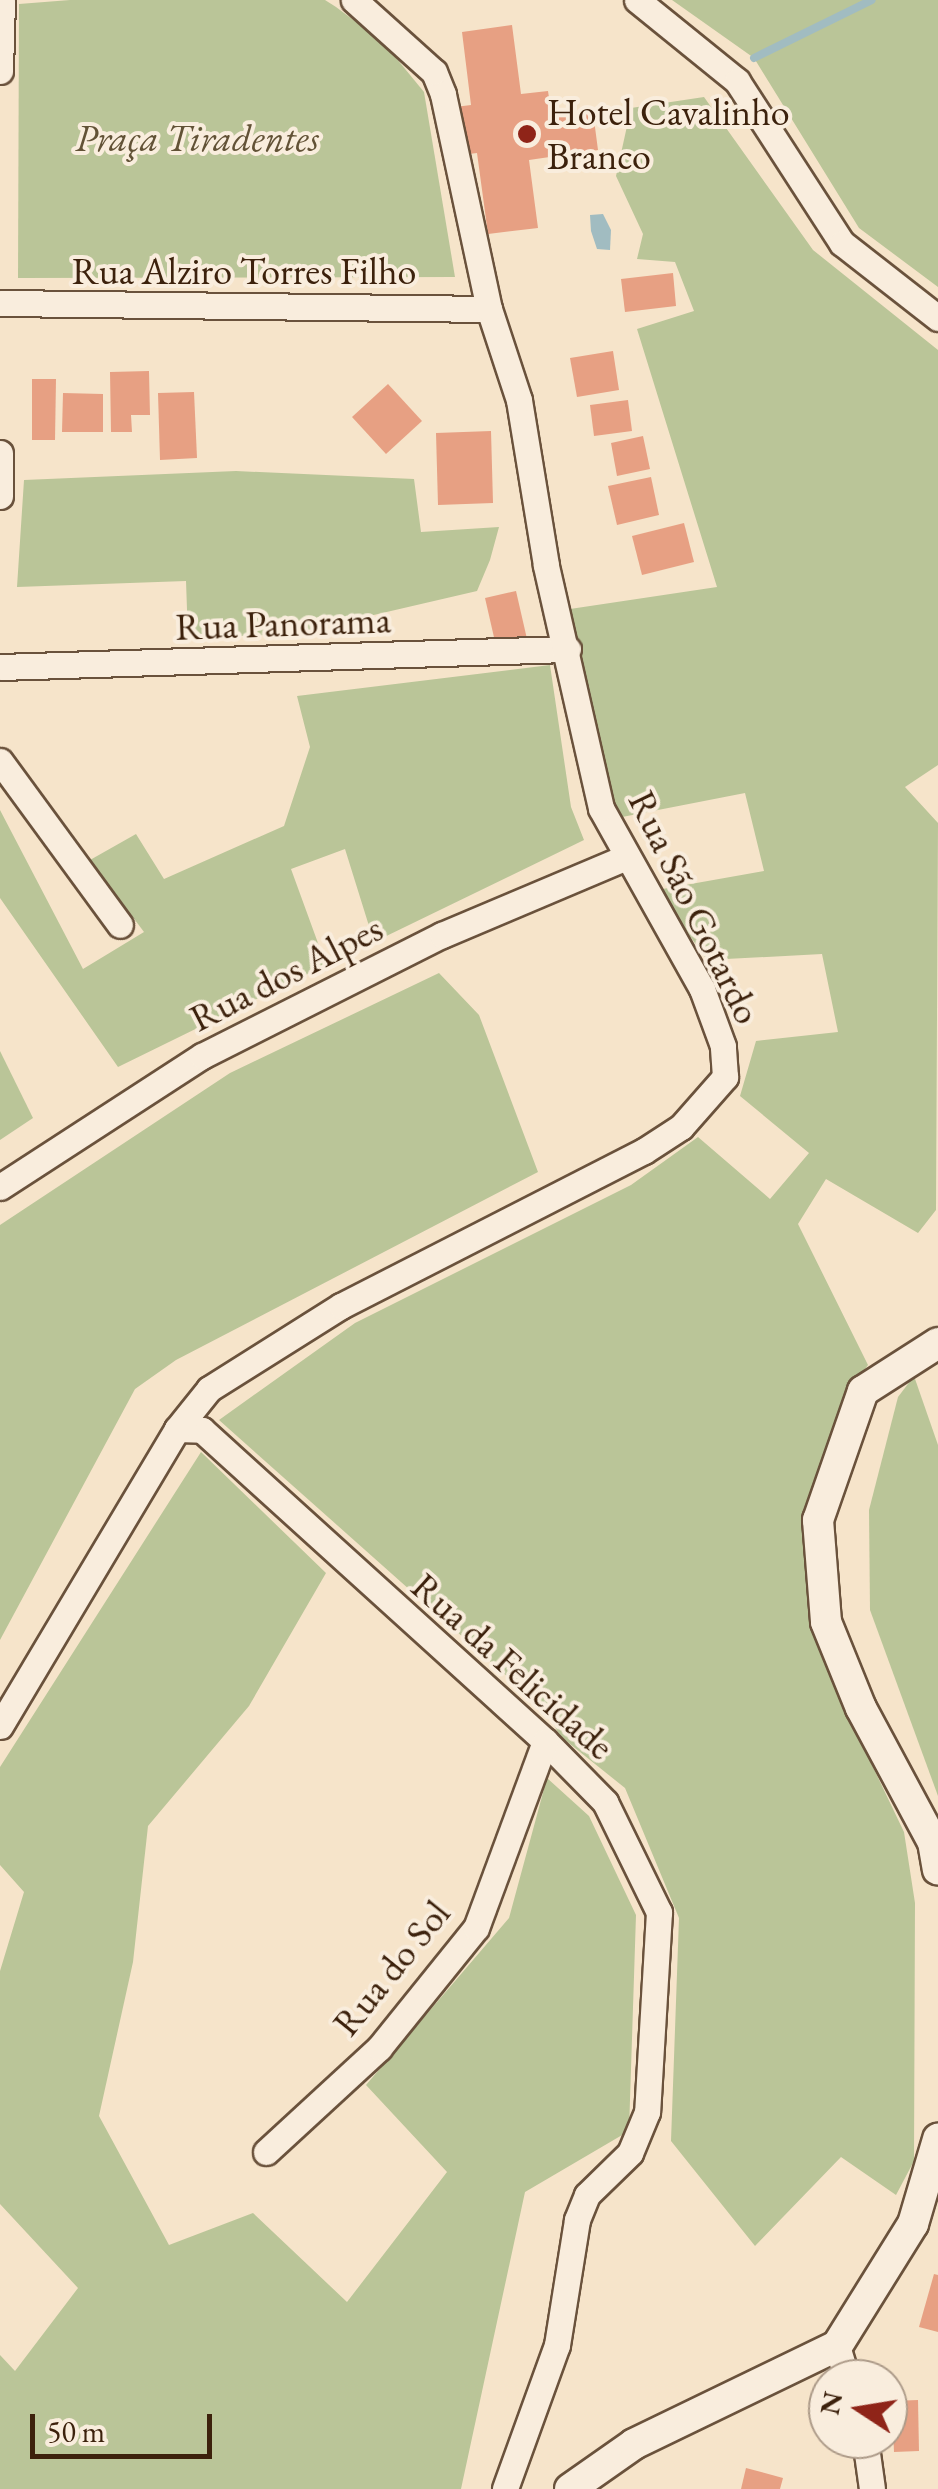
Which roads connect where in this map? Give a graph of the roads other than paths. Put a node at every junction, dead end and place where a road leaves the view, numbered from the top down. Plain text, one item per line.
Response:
1 (2, 0) edge
2 (354, 0) edge
3 (636, 0) edge
4 (0, 71) edge
5 (0, 302) edge
6 (489, 309) junction
7 (938, 318) edge
8 (0, 453) edge
9 (0, 496) edge
10 (568, 648) junction
11 (0, 667) edge
12 (0, 761) edge
13 (624, 858) junction
14 (120, 925) dead end
15 (0, 1187) edge
16 (938, 1345) edge
17 (177, 1429) junction
18 (0, 1726) edge
19 (545, 1741) junction
20 (938, 1870) edge
21 (938, 2139) edge
22 (266, 2152) dead end
23 (837, 2346) junction
24 (841, 2359) edge
25 (868, 2459) edge
26 (505, 2489) edge
27 (570, 2489) edge
28 (872, 2489) edge

1 - 4 street
2 - 6 street, Rua São Gotardo
3 - 7 street
5 - 6 street, Rua Alziro Torres Filho
6 - 10 street, Rua São Gotardo
8 - 9 street
10 - 11 street, Rua Panorama
10 - 13 street, Rua São Gotardo
12 - 14 street
13 - 15 street, Rua dos Alpes
13 - 17 street, Rua São Gotardo
16 - 20 street
17 - 18 street, Rua São Gotardo
17 - 19 street, Rua da Felicidade
19 - 22 street, Rua do Sol
19 - 26 street, Rua da Felicidade
21 - 23 street
23 - 24 street
23 - 27 street
25 - 28 street

